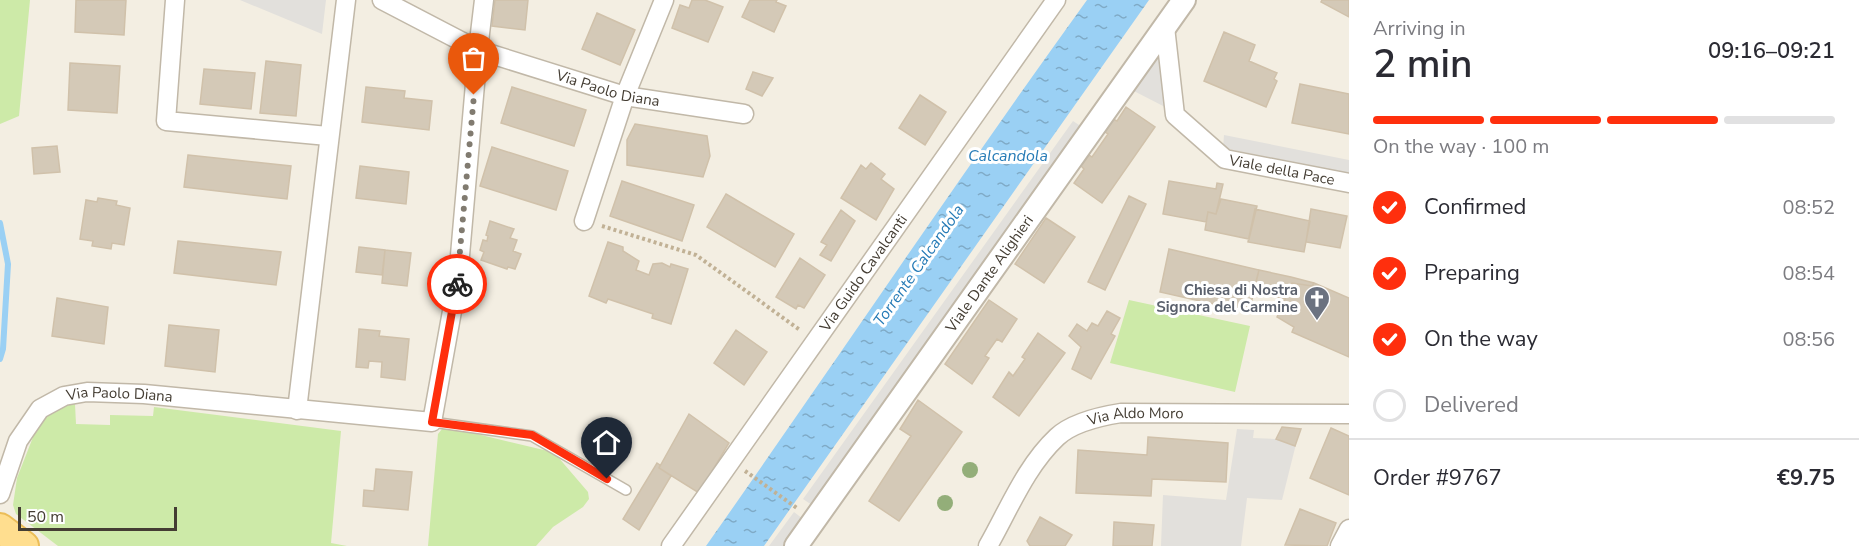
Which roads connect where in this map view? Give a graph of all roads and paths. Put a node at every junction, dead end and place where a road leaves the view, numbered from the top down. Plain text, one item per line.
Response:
1 (175, 0) edge
2 (346, 0) edge
3 (382, 0) edge
4 (484, 0) edge
5 (664, 0) edge
6 (1056, 0) edge
7 (1184, 0) edge
8 (1165, 27) junction
9 (478, 50) junction
10 (625, 96) junction
11 (744, 114) dead end
12 (328, 136) junction
13 (1349, 183) edge
14 (584, 220) joint
15 (817, 341) junction
16 (297, 410) junction
17 (1349, 414) edge
18 (432, 422) junction
19 (732, 462) junction
20 (626, 490) dead end
21 (0, 494) edge
22 (814, 520) junction
23 (0, 528) edge
24 (1349, 529) edge
25 (24, 546) edge
26 (671, 546) edge
27 (796, 546) edge
28 (988, 546) edge
29 (1340, 546) edge

1 - 12 street
2 - 12 street
3 - 9 street, Via Paolo Diana
4 - 9 street
5 - 10 street
6 - 15 street, Via Guido Cavalcanti
7 - 8 street, Viale Dante Alighieri
8 - 13 street, Viale della Pace
8 - 22 street, Viale Dante Alighieri
9 - 10 street, Via Paolo Diana
9 - 18 street
10 - 11 street, Via Paolo Diana
10 - 14 street
12 - 16 street
14 - 15 path
15 - 19 street, Via Guido Cavalcanti
16 - 18 street, Via Paolo Diana
16 - 21 street, Via Paolo Diana
17 - 28 street, Via Aldo Moro
18 - 20 lane
19 - 22 path
19 - 26 street, Via Guido Cavalcanti
22 - 27 street, Viale Dante Alighieri
23 - 25 main road
24 - 29 street

